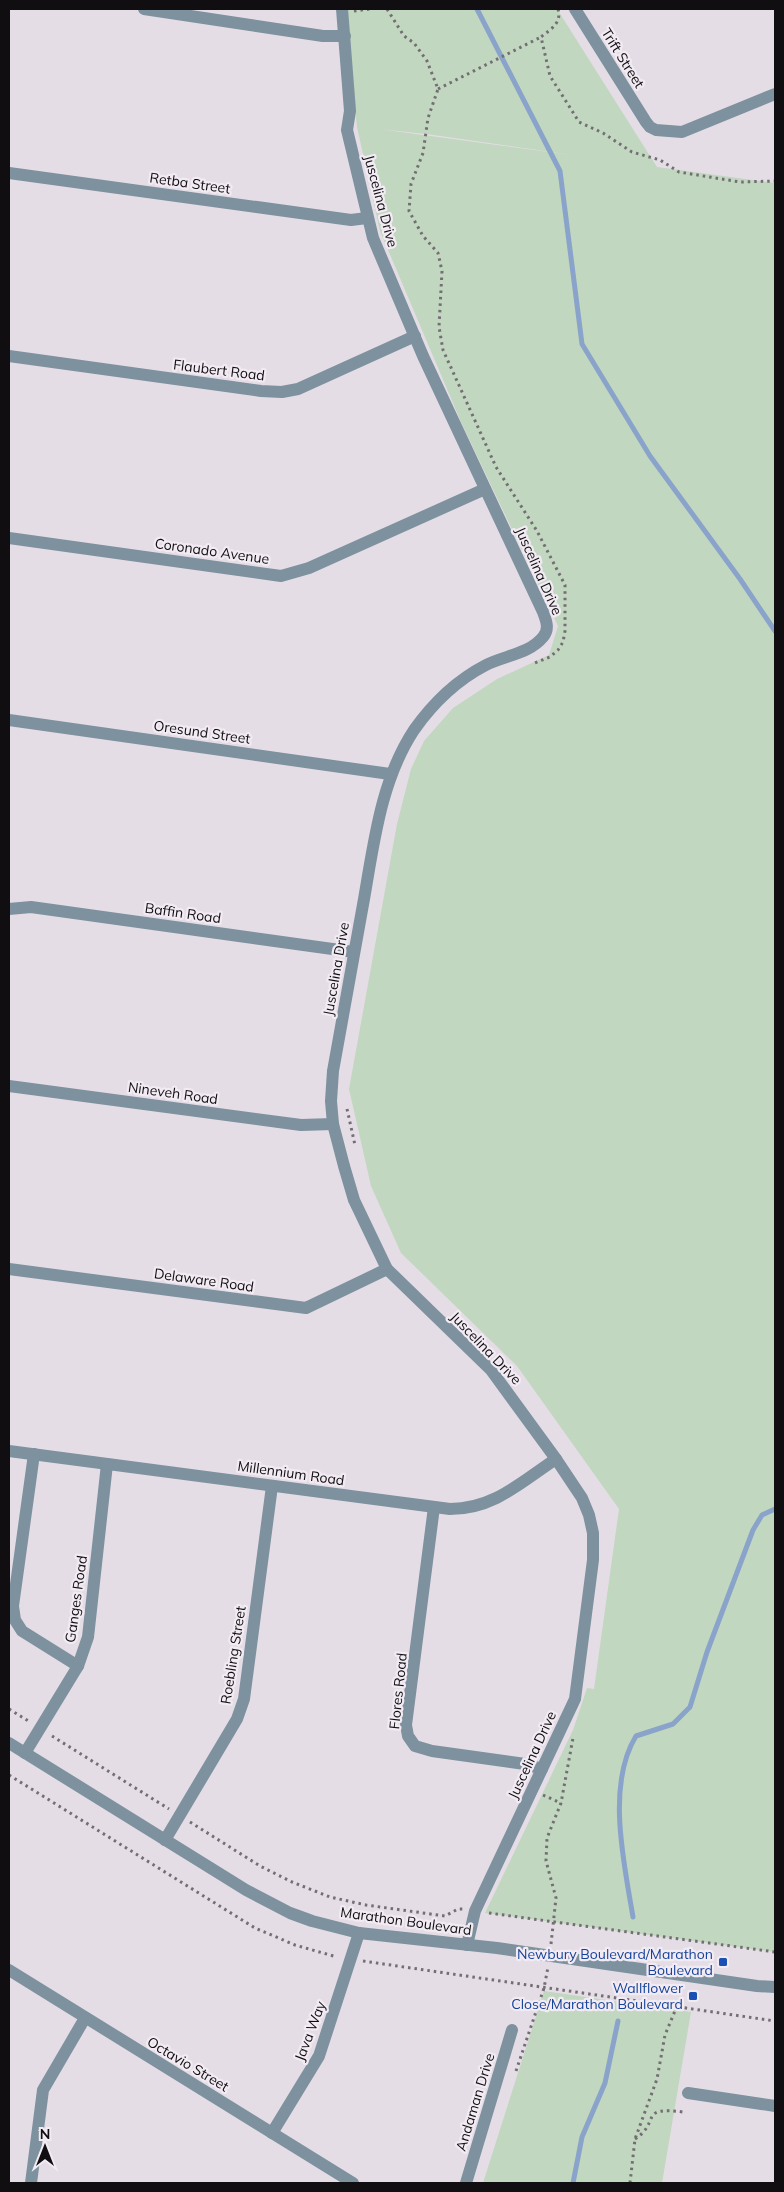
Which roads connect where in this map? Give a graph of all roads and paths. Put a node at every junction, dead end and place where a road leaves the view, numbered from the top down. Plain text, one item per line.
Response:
1 (144, 9) edge
2 (342, 9) edge
3 (387, 9) edge
4 (558, 9) edge
5 (575, 9) edge
6 (345, 36) junction
7 (541, 37) junction
8 (438, 89) junction
9 (775, 94) edge
10 (9, 173) edge
11 (775, 181) edge
12 (367, 218) junction
13 (415, 336) junction
14 (9, 356) edge
15 (485, 488) junction
16 (9, 538) edge
17 (529, 665) dead end
18 (9, 720) edge
19 (390, 774) junction
20 (9, 909) edge
21 (354, 952) junction
22 (9, 1086) edge
23 (346, 1106) dead end
24 (333, 1124) junction
25 (356, 1152) dead end
26 (9, 1268) edge
27 (387, 1269) junction
28 (9, 1450) edge
29 (34, 1454) junction
30 (556, 1459) junction
31 (108, 1464) junction
32 (272, 1486) junction
33 (434, 1507) junction
34 (78, 1666) junction
35 (9, 1709) edge
36 (40, 1728) junction
37 (574, 1734) dead end
38 (9, 1743) edge
39 (25, 1753) junction
40 (542, 1769) junction
41 (532, 1791) junction
42 (561, 1803) junction
43 (179, 1815) junction
44 (165, 1840) junction
45 (476, 1911) junction
46 (554, 1923) junction
47 (359, 1933) junction
48 (467, 1945) junction
49 (775, 1952) edge
50 (550, 1956) junction
51 (9, 1970) edge
52 (757, 1986) junction
53 (775, 1987) edge
54 (544, 1988) dead end
55 (775, 1992) edge
56 (677, 2006) dead end
57 (85, 2018) junction
58 (512, 2030) dead end
59 (688, 2093) dead end
60 (775, 2106) edge
61 (683, 2112) dead end
62 (272, 2133) junction
63 (635, 2139) junction
64 (31, 2183) edge
65 (353, 2183) edge
66 (466, 2183) edge
67 (630, 2183) edge

1 - 6 street
2 - 6 street, Juscelina Drive
3 - 8 path
4 - 7 path
5 - 9 street, Trift Street
6 - 12 street, Juscelina Drive
7 - 8 path
7 - 11 path
8 - 17 path
10 - 12 street, Retba Street
12 - 13 street, Juscelina Drive
13 - 14 street, Flaubert Road
13 - 15 street, Juscelina Drive
15 - 16 street, Coronado Avenue
15 - 19 street, Juscelina Drive
18 - 19 street, Oresund Street
19 - 21 street, Juscelina Drive
20 - 21 street, Baffin Road
21 - 24 street, Juscelina Drive
22 - 24 street, Nineveh Road
23 - 25 path
24 - 27 street, Juscelina Drive
26 - 27 street, Delaware Road
27 - 30 street, Juscelina Drive
28 - 29 street, Millennium Road
29 - 31 street, Millennium Road
29 - 34 street
30 - 33 street, Millennium Road
30 - 40 street, Juscelina Drive
31 - 32 street, Millennium Road
31 - 34 street, Ganges Road
32 - 33 street, Millennium Road
32 - 43 street, Roebling Street
33 - 40 street, Flores Road
34 - 36 street, Ganges Road
35 - 36 path
36 - 39 street, Ganges Road
36 - 43 path
37 - 42 path
38 - 39 street, Marathon Boulevard
39 - 44 street, Marathon Boulevard
40 - 41 street, Juscelina Drive
41 - 42 path
41 - 45 street, Juscelina Drive
42 - 46 path
43 - 44 street, Roebling Street
43 - 45 path
44 - 47 street, Marathon Boulevard
45 - 46 path
45 - 48 street, Juscelina Drive
46 - 49 path
46 - 50 path
47 - 48 street, Marathon Boulevard
47 - 62 street, Java Way
48 - 50 street, Marathon Boulevard
50 - 52 street, Marathon Boulevard
50 - 54 path
51 - 57 street, Octavio Street
52 - 53 street, Marathon Boulevard
52 - 55 street, Marathon Boulevard
56 - 63 path
57 - 62 street, Octavio Street
57 - 64 street
58 - 66 street, Andaman Drive
59 - 60 street
61 - 63 path
62 - 65 street, Octavio Street
63 - 67 path

